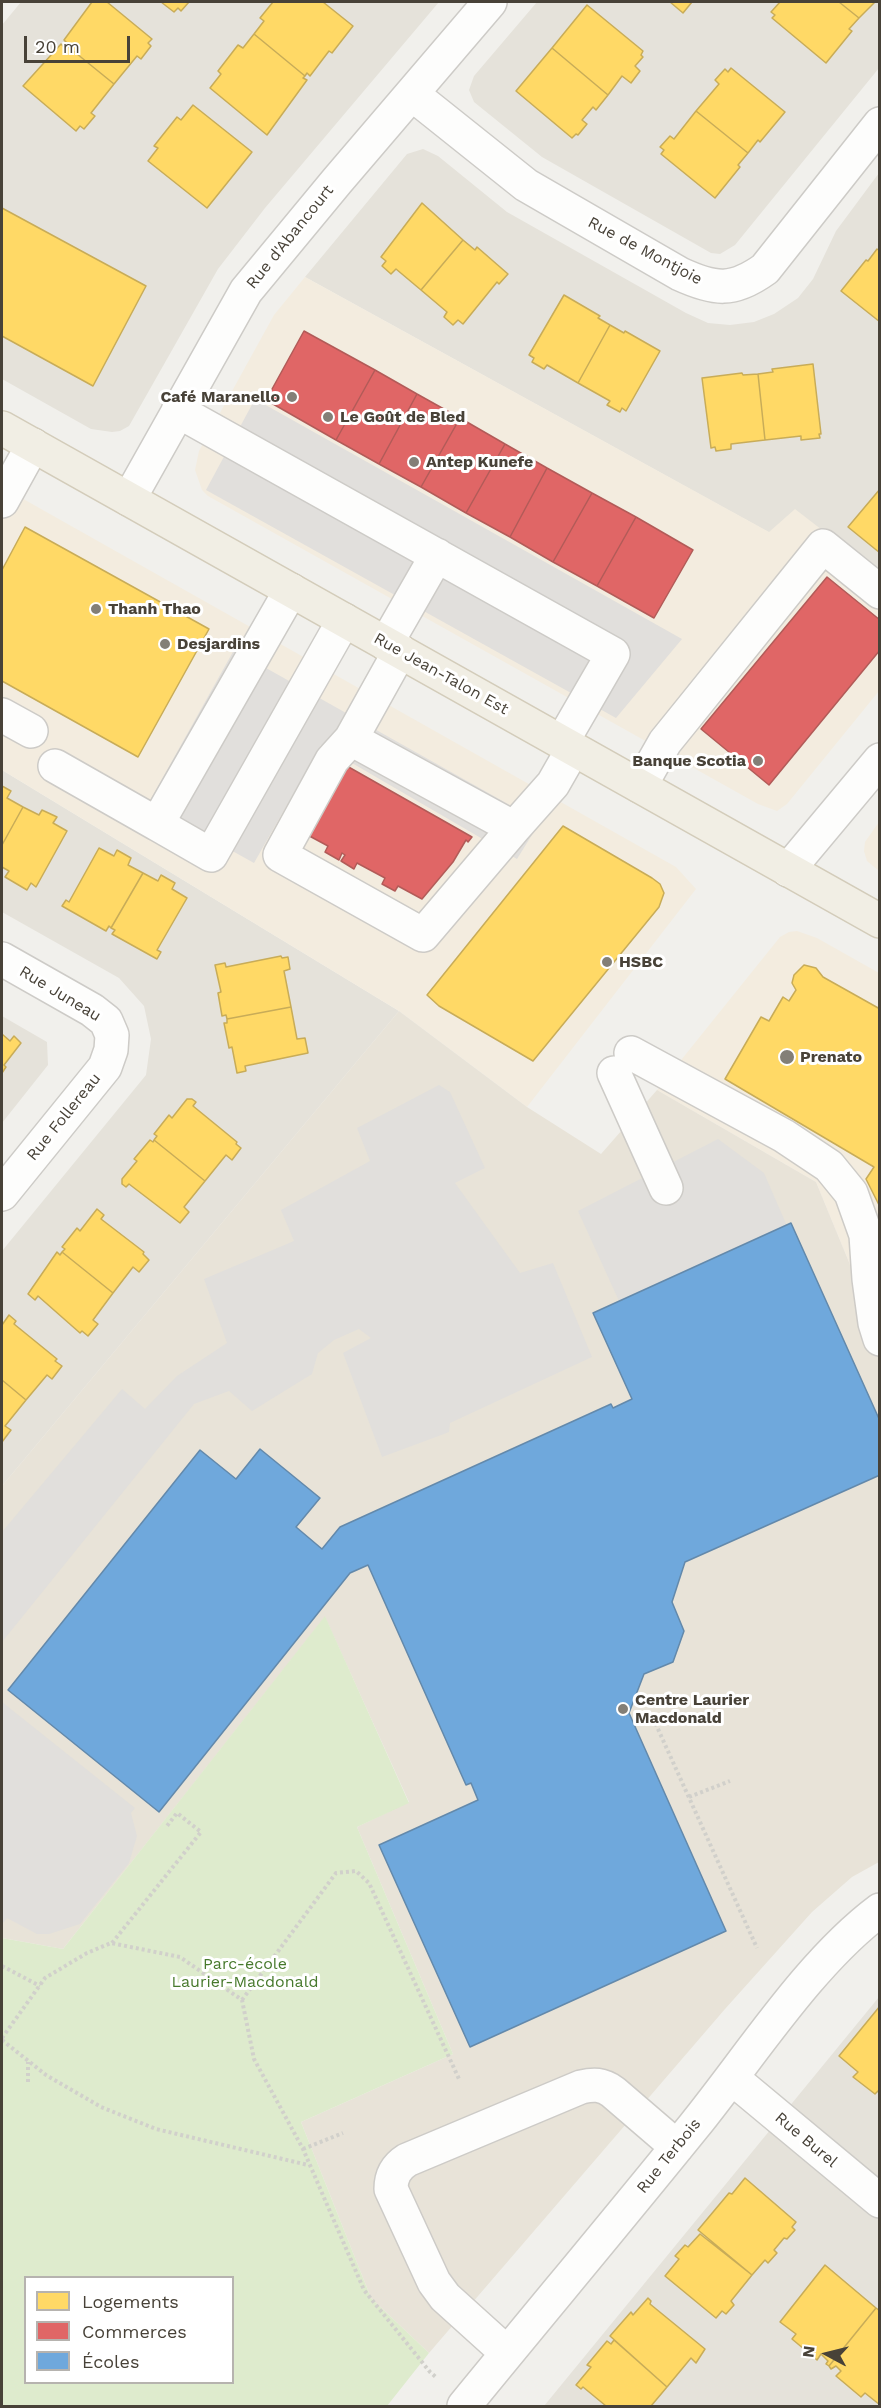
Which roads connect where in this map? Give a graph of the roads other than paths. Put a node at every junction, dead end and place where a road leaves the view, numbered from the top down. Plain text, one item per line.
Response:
1 (490, 2) edge
2 (412, 94) junction
3 (879, 124) edge
4 (178, 411) junction
5 (2, 428) edge
6 (33, 445) junction
7 (129, 500) junction
8 (2, 501) edge
9 (436, 555) junction
10 (291, 591) junction
11 (879, 592) edge
12 (344, 620) junction
13 (393, 648) junction
14 (2, 715) edge
15 (31, 731) dead end
16 (351, 739) junction
17 (568, 746) junction
18 (879, 760) edge
19 (55, 766) dead end
20 (640, 786) junction
21 (157, 824) junction
22 (514, 828) junction
23 (788, 870) junction
24 (879, 921) edge
25 (2, 959) edge
26 (112, 1035) joint
27 (666, 1188) dead end
28 (2, 1194) edge
29 (879, 1339) edge
30 (879, 1910) edge
31 (732, 2078) junction
32 (677, 2147) junction
33 (879, 2201) edge
34 (507, 2354) junction
35 (464, 2406) edge

1 - 2 street, Rue d'Abancourt
2 - 3 street, Rue de Montjoie
2 - 4 street, Rue d'Abancourt
4 - 7 street, Rue d'Abancourt
4 - 9 street
5 - 6 main road, Rue Jean-Talon Est
6 - 7 main road, Rue Jean-Talon Est
6 - 8 street
7 - 10 main road, Rue Jean-Talon Est
9 - 13 street
9 - 17 street
10 - 12 main road, Rue Jean-Talon Est
10 - 21 street
11 - 20 street
12 - 13 main road, Rue Jean-Talon Est
12 - 21 street
13 - 16 street
13 - 17 main road, Rue Jean-Talon Est
14 - 15 street
16 - 22 street
16 - 22 street
17 - 20 main road, Rue Jean-Talon Est
17 - 22 street
18 - 23 street
19 - 21 street
20 - 23 main road, Rue Jean-Talon Est
23 - 24 main road, Rue Jean-Talon Est
25 - 26 street, Rue Juneau
26 - 28 street, Rue Follereau
27 - 29 street
30 - 31 street, Rue Terbois
31 - 32 street, Rue Terbois
31 - 33 street, Rue Burel
32 - 34 street, Rue Terbois
32 - 34 street
34 - 35 street, Rue Terbois

